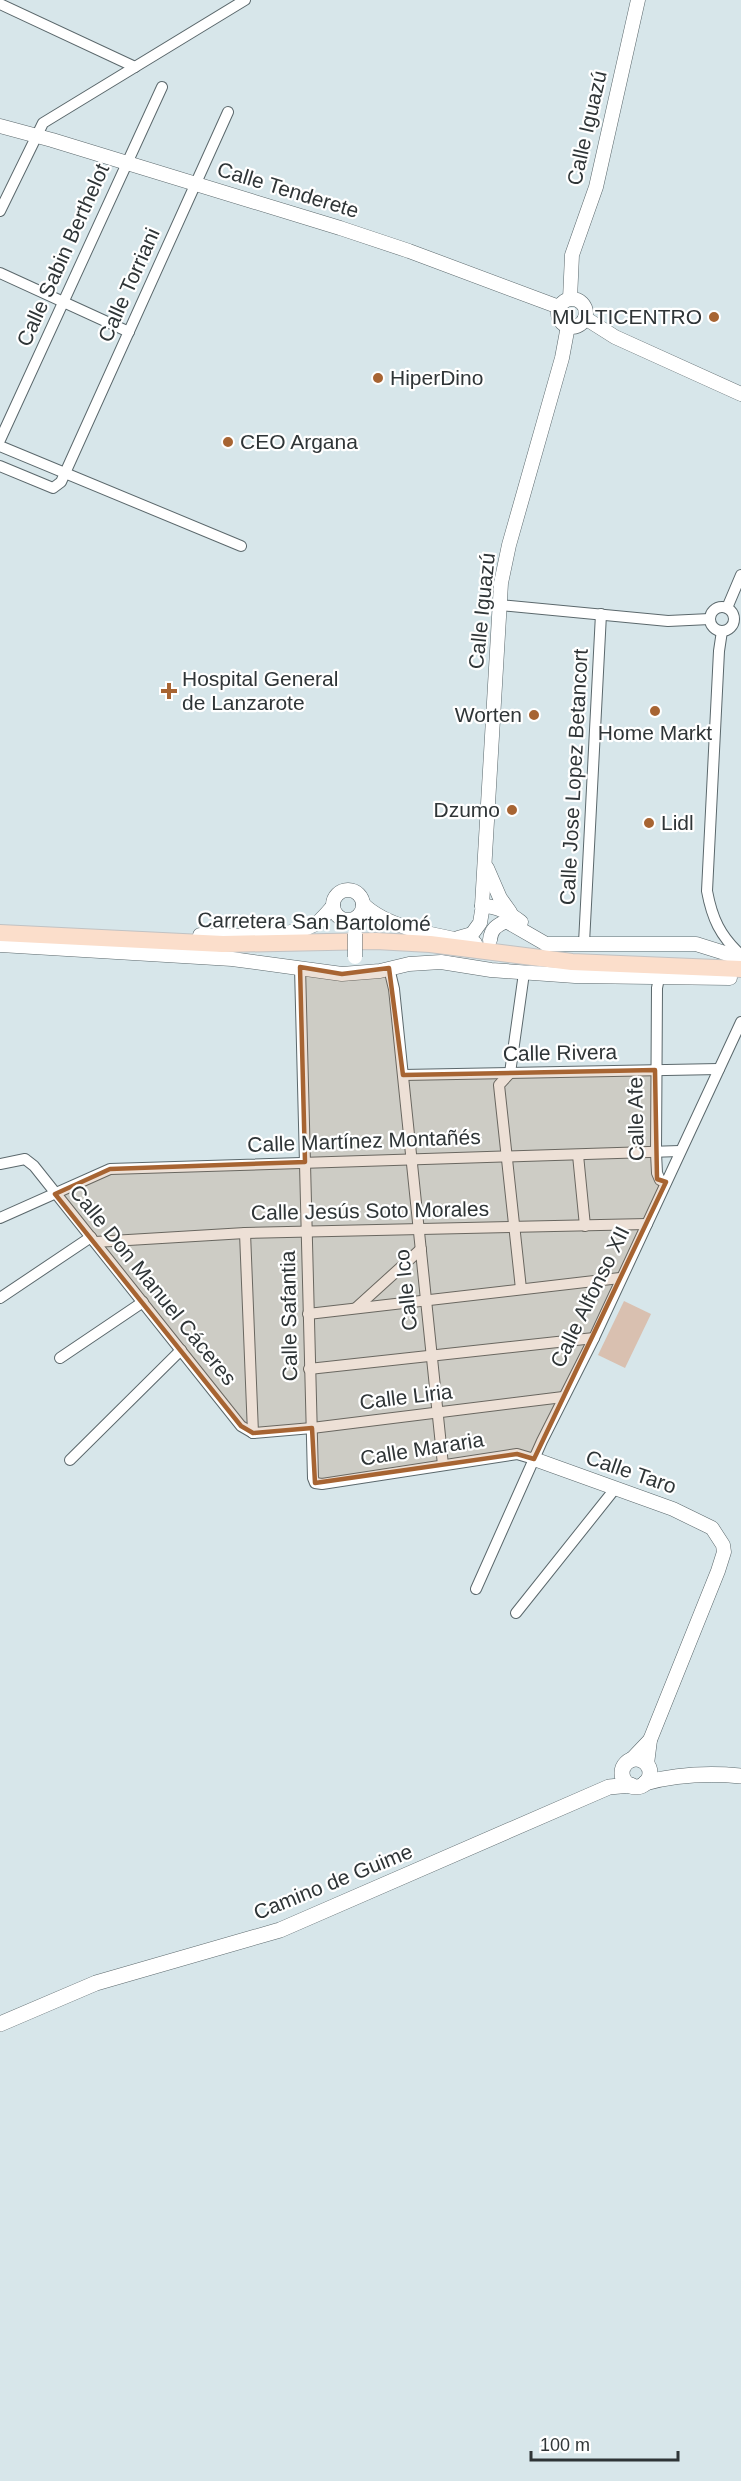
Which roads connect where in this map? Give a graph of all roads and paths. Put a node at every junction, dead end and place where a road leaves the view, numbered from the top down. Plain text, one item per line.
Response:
1 (245, 0) edge
2 (638, 0) edge
3 (0, 4) edge
4 (135, 68) junction
5 (162, 87) dead end
6 (228, 112) dead end
7 (0, 126) edge
8 (36, 135) junction
9 (126, 163) junction
10 (196, 184) junction
11 (0, 211) edge
12 (0, 273) edge
13 (63, 302) junction
14 (564, 303) junction
15 (585, 318) junction
16 (568, 326) junction
17 (129, 332) junction
18 (741, 394) edge
19 (0, 440) edge
20 (0, 446) edge
21 (0, 466) edge
22 (64, 473) junction
23 (241, 546) dead end
24 (741, 575) edge
25 (500, 605) junction
26 (726, 608) junction
27 (601, 614) junction
28 (710, 619) junction
29 (737, 624) edge
30 (722, 631) junction
31 (485, 863) junction
32 (363, 904) junction
33 (333, 906) junction
34 (482, 909) junction
35 (509, 918) junction
36 (353, 919) junction
37 (0, 925) edge
38 (0, 933) edge
39 (0, 938) edge
40 (454, 938) junction
41 (579, 942) junction
42 (494, 943) junction
43 (0, 945) edge
44 (741, 957) edge
45 (699, 966) junction
46 (300, 967) junction
47 (389, 968) junction
48 (357, 973) junction
49 (524, 973) junction
50 (737, 975) edge
51 (659, 978) junction
52 (741, 1022) edge
53 (655, 1070) junction
54 (719, 1070) junction
55 (510, 1073) junction
56 (403, 1075) junction
57 (680, 1151) junction
58 (656, 1153) junction
59 (507, 1155) junction
60 (578, 1155) junction
61 (410, 1158) junction
62 (305, 1162) junction
63 (0, 1164) edge
64 (666, 1182) junction
65 (55, 1194) junction
66 (0, 1218) edge
67 (647, 1224) junction
68 (585, 1226) junction
69 (515, 1227) junction
70 (419, 1229) junction
71 (306, 1232) junction
72 (245, 1233) junction
73 (93, 1239) junction
74 (421, 1249) junction
75 (620, 1278) junction
76 (521, 1289) junction
77 (0, 1298) edge
78 (427, 1301) junction
79 (143, 1302) junction
80 (355, 1309) junction
81 (308, 1314) junction
82 (594, 1338) junction
83 (181, 1350) junction
84 (432, 1356) junction
85 (60, 1358) dead end
86 (309, 1369) junction
87 (563, 1397) junction
88 (437, 1412) junction
89 (312, 1428) junction
90 (253, 1433) junction
91 (534, 1459) junction
92 (70, 1460) dead end
93 (443, 1465) junction
94 (315, 1483) joint
95 (614, 1490) junction
96 (476, 1589) dead end
97 (516, 1613) dead end
98 (650, 1740) junction
99 (627, 1765) junction
100 (648, 1766) junction
101 (741, 1776) edge
102 (667, 1777) junction
103 (638, 1784) junction
104 (609, 1786) junction
105 (0, 2024) edge

1 - 4 street
2 - 14 street, Calle Iguazú
3 - 4 street
4 - 8 street
5 - 9 street, Calle Sabin Berthelot
6 - 10 street, Calle Torriani
7 - 8 street, Calle Tenderete
8 - 9 street, Calle Tenderete
8 - 11 street
9 - 10 street, Calle Tenderete
9 - 13 street, Calle Sabin Berthelot
10 - 14 street, Calle Tenderete
10 - 17 street, Calle Torriani
12 - 13 street
13 - 17 street
13 - 19 street, Calle Sabin Berthelot
14 - 15 street
14 - 16 street
15 - 16 street
15 - 18 street
16 - 25 street, Calle Iguazú
17 - 22 street, Calle Torriani
20 - 22 street
21 - 22 street
22 - 23 street
24 - 26 street
25 - 27 street
25 - 31 street, Calle Iguazú
26 - 28 street
26 - 29 street
27 - 28 street
27 - 41 street, Calle Jose Lopez Betancort
28 - 30 street
29 - 30 street
30 - 44 street
31 - 34 street, Calle Iguazú
31 - 35 street
32 - 33 street
32 - 36 street
32 - 40 street, Carretera San Bartolomé
33 - 36 street
33 - 37 street, Carretera San Bartolomé
34 - 35 street
34 - 40 street
34 - 42 street
35 - 41 street
35 - 42 street
36 - 48 street, bridge
38 - 45 main road, Carretera San Bartolomé
39 - 50 main road, Carretera San Bartolomé
40 - 42 street, Carretera San Bartolomé
41 - 44 street
42 - 45 street, Carretera San Bartolomé
43 - 46 street, Carretera San Bartolomé
45 - 50 main road, Carretera San Bartolomé
46 - 48 street, Carretera San Bartolomé
46 - 62 street, Calle Safantia
47 - 48 street, Carretera San Bartolomé
47 - 49 street, Carretera San Bartolomé
47 - 56 street, Calle Ico
49 - 51 street, Carretera San Bartolomé
49 - 55 street
50 - 51 street, Carretera San Bartolomé
51 - 53 street, Calle Afe
52 - 54 street, Calle Alfonso XII
53 - 54 street, Calle Rivera
53 - 55 street, Calle Rivera
53 - 58 street, Calle Afe
54 - 57 street, Calle Alfonso XII
55 - 56 street, Calle Rivera
55 - 59 street
56 - 61 street, Calle Ico
57 - 58 street, Calle Martínez Montañés
57 - 64 street, Calle Alfonso XII
58 - 60 street, Calle Martínez Montañés
58 - 64 street, Calle Afe
59 - 60 street, Calle Martínez Montañés
59 - 61 street, Calle Martínez Montañés
59 - 69 street
60 - 68 street
61 - 62 street, Calle Martínez Montañés
61 - 70 street, Calle Ico
62 - 65 street, Calle Martínez Montañés
62 - 71 street, Calle Safantia
63 - 65 street, Calle Don Manuel Cáceres
64 - 67 street, Calle Alfonso XII
65 - 66 street, Calle Martínez Montañés
65 - 73 street, Calle Don Manuel Cáceres
67 - 68 street, Calle Jesús Soto Morales
67 - 75 street, Calle Alfonso XII
68 - 69 street, Calle Jesús Soto Morales
69 - 70 street, Calle Jesús Soto Morales
69 - 76 street
70 - 71 street, Calle Jesús Soto Morales
70 - 74 street, Calle Ico
71 - 72 street, Calle Jesús Soto Morales
71 - 81 street, Calle Safantia
72 - 73 street, Calle Jesús Soto Morales
72 - 90 street
73 - 77 street
73 - 79 street, Calle Don Manuel Cáceres
74 - 78 street, Calle Ico
74 - 80 street
75 - 76 street
75 - 82 street, Calle Alfonso XII
76 - 78 street
78 - 80 street
78 - 84 street, Calle Ico
79 - 83 street, Calle Don Manuel Cáceres
79 - 85 street
80 - 81 street
81 - 86 street, Calle Safantia
82 - 84 street
82 - 87 street, Calle Alfonso XII
83 - 90 street, Calle Don Manuel Cáceres
83 - 92 street
84 - 86 street
84 - 88 street, Calle Ico
86 - 89 street, Calle Safantia
87 - 88 street, Calle Liria
87 - 91 street, Calle Alfonso XII
88 - 89 street, Calle Liria
88 - 93 street, Calle Ico
89 - 90 street, Calle Liria
89 - 94 street, Calle Safantia
91 - 93 street, Calle Mararia
91 - 95 street, Calle Taro
91 - 96 street, Calle Alfonso XII
93 - 94 street, Calle Mararia
95 - 97 street
95 - 98 street, Calle Taro
98 - 99 street
98 - 100 street
99 - 100 main road
99 - 103 main road
99 - 104 main road, Camino de Guime
100 - 102 main road
100 - 103 main road
101 - 102 main road, Camino de Guime
102 - 103 main road, Camino de Guime
103 - 104 main road, Camino de Guime
104 - 105 main road, Camino de Guime

